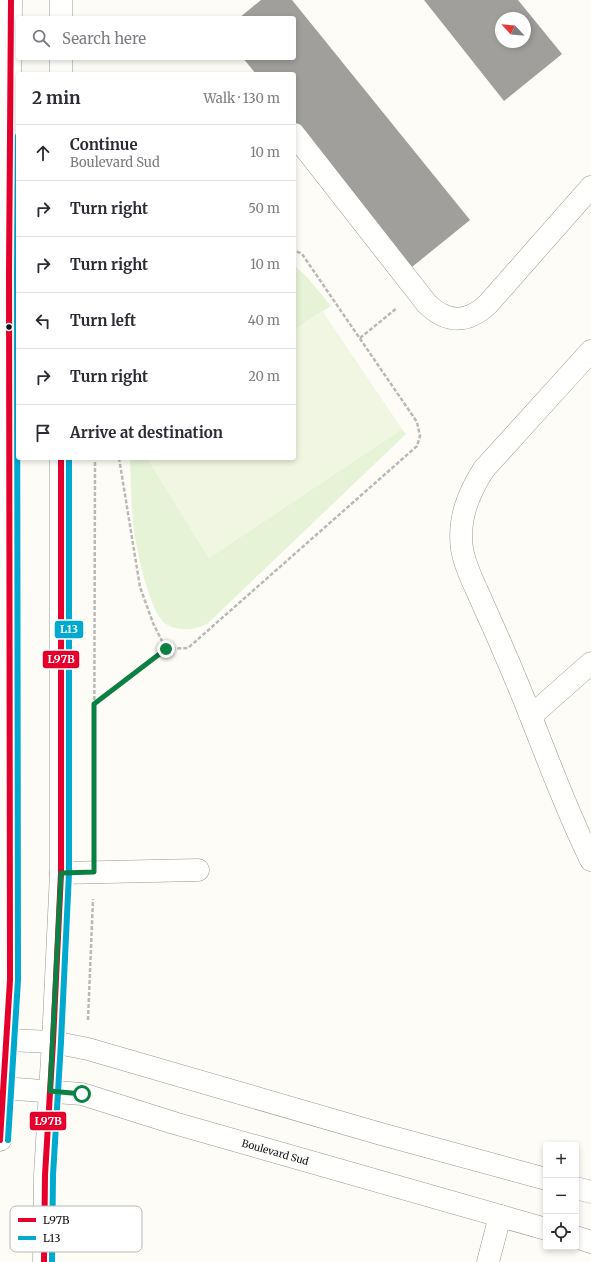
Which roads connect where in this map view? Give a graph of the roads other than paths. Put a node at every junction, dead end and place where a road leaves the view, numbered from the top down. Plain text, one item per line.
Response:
1 (11, 0) edge
2 (61, 0) edge
3 (61, 16) edge
4 (5, 44) edge
5 (61, 60) edge
6 (61, 72) edge
7 (296, 137) edge
8 (7, 161) edge
9 (591, 187) edge
10 (9, 210) edge
11 (591, 351) edge
12 (61, 460) edge
13 (5, 465) edge
14 (591, 663) edge
15 (531, 716) junction
16 (591, 860) edge
17 (198, 870) dead end
18 (61, 873) junction
19 (6, 1040) junction
20 (53, 1042) junction
21 (2, 1077) edge
22 (50, 1091) junction
23 (0, 1140) edge
24 (543, 1178) edge
25 (579, 1189) edge
26 (591, 1192) edge
27 (45, 1206) edge
28 (500, 1216) junction
29 (543, 1228) edge
30 (579, 1238) edge
31 (591, 1242) edge
32 (44, 1252) edge
33 (44, 1262) edge
34 (488, 1262) edge

1 - 4 street
2 - 3 street
4 - 8 street
5 - 6 street
7 - 9 street
8 - 10 street
10 - 13 street
11 - 15 street
12 - 18 street
13 - 19 street
14 - 15 street
15 - 16 street
17 - 18 street
18 - 20 street
19 - 20 street
19 - 21 street
20 - 22 street
20 - 24 street
21 - 22 street, Boulevard Sud
21 - 23 street
22 - 27 street
22 - 28 street, Boulevard Sud
25 - 26 street
28 - 29 street, Boulevard Sud
28 - 34 street
30 - 31 street
32 - 33 street

